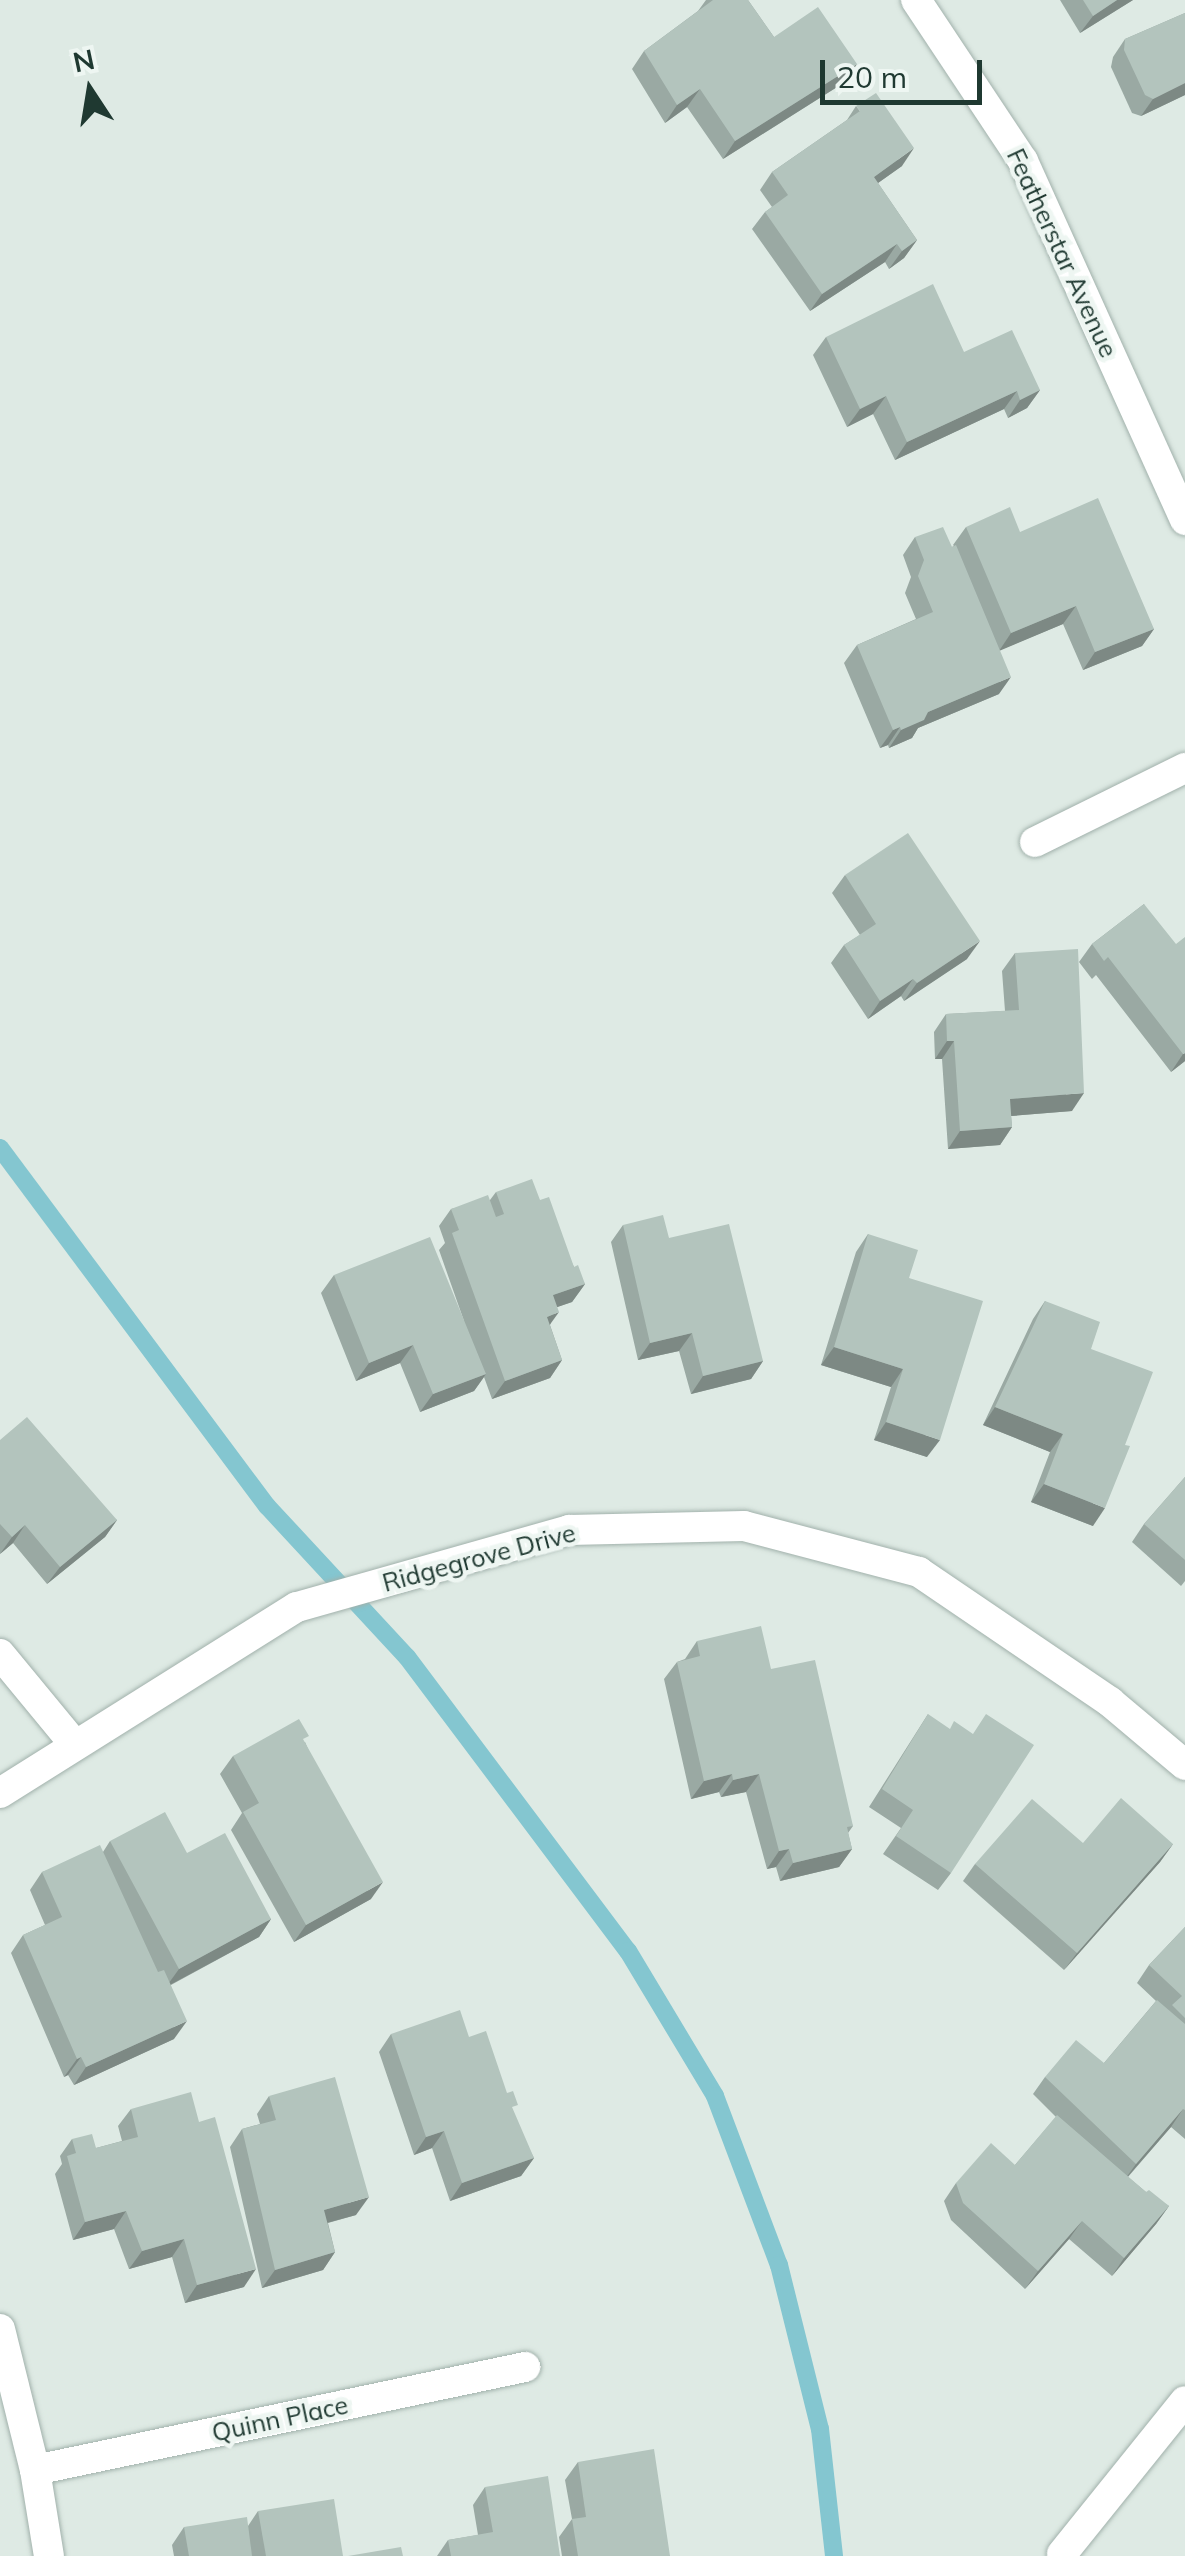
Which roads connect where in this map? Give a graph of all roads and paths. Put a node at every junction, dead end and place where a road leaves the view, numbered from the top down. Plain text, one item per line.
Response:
1 (916, 0) edge
2 (1185, 520) edge
3 (1185, 768) edge
4 (1035, 842) dead end
5 (0, 1654) edge
6 (76, 1746) junction
7 (1185, 1765) edge
8 (0, 1793) edge
9 (0, 2329) edge
10 (525, 2368) dead end
11 (1185, 2400) edge
12 (34, 2470) junction
13 (1062, 2554) edge
14 (49, 2556) edge

1 - 2 street, Featherstar Avenue
3 - 4 street
5 - 6 street
6 - 7 street, Ridgegrove Drive
6 - 8 street, Ridgegrove Drive
9 - 12 street
10 - 12 street, Quinn Place
11 - 13 street
12 - 14 street

